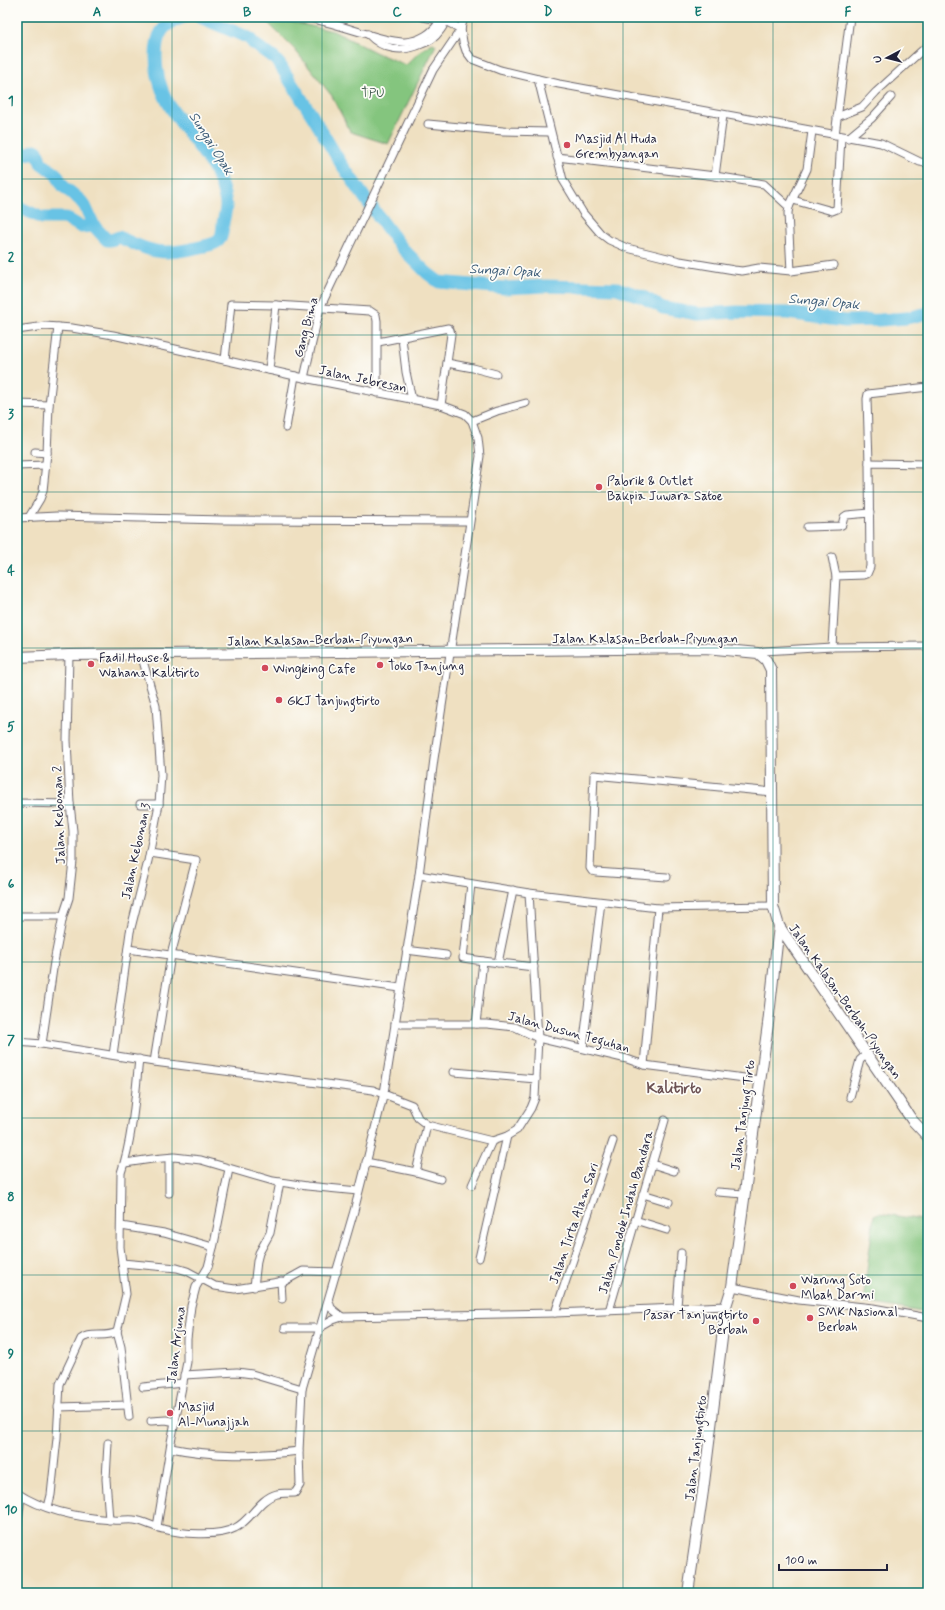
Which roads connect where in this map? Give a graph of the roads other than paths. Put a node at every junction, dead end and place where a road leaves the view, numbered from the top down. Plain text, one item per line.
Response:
1 (306, 17) edge
2 (423, 17) edge
3 (464, 17) edge
4 (850, 17) edge
5 (443, 21) junction
6 (461, 29) junction
7 (928, 45) edge
8 (538, 79) junction
9 (891, 97) dead end
10 (723, 115) junction
11 (837, 117) junction
12 (428, 124) dead end
13 (812, 131) junction
14 (550, 132) junction
15 (842, 137) junction
16 (557, 157) junction
17 (928, 163) edge
18 (715, 176) junction
19 (793, 200) junction
20 (789, 208) junction
21 (834, 265) dead end
22 (791, 269) junction
23 (276, 305) junction
24 (320, 308) junction
25 (58, 327) junction
26 (17, 330) edge
27 (402, 338) junction
28 (378, 342) junction
29 (225, 360) junction
30 (447, 363) junction
31 (269, 370) junction
32 (496, 374) dead end
33 (295, 376) junction
34 (304, 378) junction
35 (928, 387) edge
36 (376, 393) junction
37 (412, 400) junction
38 (526, 403) dead end
39 (17, 404) edge
40 (49, 405) junction
41 (441, 405) junction
42 (472, 420) junction
43 (286, 428) dead end
44 (35, 452) dead end
45 (47, 452) junction
46 (869, 463) junction
47 (928, 464) edge
48 (46, 465) junction
49 (17, 466) edge
50 (870, 513) junction
51 (29, 517) junction
52 (17, 518) edge
53 (469, 521) junction
54 (807, 527) dead end
55 (832, 557) dead end
56 (836, 576) junction
57 (928, 646) edge
58 (832, 647) junction
59 (450, 651) junction
60 (758, 653) junction
61 (141, 654) junction
62 (69, 655) junction
63 (17, 657) edge
64 (773, 792) junction
65 (17, 803) edge
66 (70, 804) junction
67 (140, 804) dead end
68 (159, 804) junction
69 (150, 853) junction
70 (419, 875) junction
71 (667, 877) dead end
72 (471, 884) junction
73 (512, 890) junction
74 (528, 893) junction
75 (600, 902) junction
76 (773, 906) junction
77 (658, 908) junction
78 (17, 916) edge
79 (63, 916) junction
80 (778, 926) junction
81 (791, 944) junction
82 (777, 947) junction
83 (128, 950) junction
84 (406, 950) junction
85 (171, 955) junction
86 (446, 955) dead end
87 (483, 961) junction
88 (498, 963) junction
89 (534, 967) junction
90 (400, 988) junction
91 (395, 1024) junction
92 (476, 1024) junction
93 (538, 1038) junction
94 (17, 1042) edge
95 (42, 1044) junction
96 (583, 1048) junction
97 (113, 1054) junction
98 (867, 1054) junction
99 (139, 1059) junction
100 (154, 1062) junction
101 (644, 1065) junction
102 (454, 1072) dead end
103 (536, 1079) junction
104 (760, 1080) junction
105 (384, 1093) junction
106 (850, 1097) dead end
107 (665, 1120) dead end
108 (427, 1125) junction
109 (507, 1136) junction
110 (928, 1137) edge
111 (492, 1141) junction
112 (613, 1141) dead end
113 (169, 1158) junction
114 (366, 1162) junction
115 (125, 1163) junction
116 (652, 1164) junction
117 (229, 1169) junction
118 (674, 1171) dead end
119 (416, 1172) junction
120 (440, 1178) dead end
121 (280, 1182) junction
122 (472, 1185) dead end
123 (358, 1191) junction
124 (718, 1192) dead end
125 (169, 1193) dead end
126 (643, 1194) junction
127 (744, 1194) junction
128 (669, 1202) dead end
129 (635, 1220) junction
130 (121, 1226) junction
131 (667, 1230) dead end
132 (213, 1247) junction
133 (681, 1253) dead end
134 (479, 1258) dead end
135 (122, 1263) junction
136 (337, 1272) junction
137 (201, 1278) junction
138 (281, 1282) junction
139 (254, 1287) junction
140 (732, 1287) junction
141 (282, 1299) dead end
142 (329, 1299) junction
143 (726, 1306) junction
144 (677, 1307) junction
145 (609, 1311) junction
146 (555, 1313) junction
147 (342, 1317) junction
148 (928, 1318) edge
149 (321, 1327) junction
150 (285, 1328) dead end
151 (117, 1332) junction
152 (184, 1375) junction
153 (183, 1382) junction
154 (143, 1387) dead end
155 (302, 1389) junction
156 (128, 1405) junction
157 (58, 1407) junction
158 (129, 1417) dead end
159 (151, 1421) dead end
160 (176, 1422) junction
161 (108, 1443) dead end
162 (171, 1448) junction
163 (299, 1451) junction
164 (19, 1494) edge
165 (48, 1507) junction
166 (109, 1520) junction
167 (157, 1527) junction
168 (17, 1532) edge
169 (688, 1593) edge

1 - 5 street
2 - 5 street
3 - 6 street
4 - 11 street
5 - 6 street
6 - 8 street
6 - 24 street, Gang Bima
7 - 11 street
8 - 10 street
8 - 14 street
9 - 15 street
10 - 13 street
10 - 18 street
11 - 15 street
12 - 14 street
13 - 15 street
13 - 19 street
14 - 16 street
15 - 17 street
15 - 19 street
16 - 18 street
16 - 22 street
18 - 20 street
19 - 20 street
20 - 22 street
21 - 22 street
23 - 24 street
23 - 29 street
23 - 31 street
24 - 28 street
24 - 34 street, Gang Bima
25 - 26 street, Jalan Jebresan
25 - 29 street, Jalan Jebresan
25 - 40 street
27 - 28 street
27 - 30 street
27 - 37 street
28 - 36 street
29 - 31 street, Jalan Jebresan
30 - 32 street
30 - 41 street
31 - 33 street, Jalan Jebresan
33 - 34 street, Jalan Jebresan
33 - 43 street
34 - 36 street, Jalan Jebresan
35 - 46 street
36 - 37 street, Jalan Jebresan
37 - 41 street, Jalan Jebresan
38 - 42 street
39 - 40 street
40 - 45 street
41 - 42 street, Jalan Jebresan
42 - 53 street
44 - 45 street
45 - 48 street
46 - 47 street
46 - 50 street
48 - 49 street
48 - 51 street
50 - 54 street
50 - 56 street
51 - 52 street
51 - 53 street
53 - 59 street
55 - 56 street
56 - 58 street
57 - 58 street
58 - 60 street
59 - 60 street, Jalan Kalasan-Berbah-Piyungan
59 - 61 street, Jalan Kalasan-Berbah-Piyungan
59 - 70 street
60 - 64 street, Jalan Kalasan-Berbah-Piyungan
61 - 62 street, Jalan Kalasan-Berbah-Piyungan
61 - 68 street, Jalan Kebonan 3
62 - 63 street, Jalan Kalasan-Berbah-Piyungan
62 - 66 street, Jalan Kebonan 2
64 - 71 street
64 - 76 street, Jalan Kalasan-Berbah-Piyungan
65 - 66 street
66 - 79 street, Jalan Kebonan 2
67 - 68 street
68 - 69 street, Jalan Kebonan 3
69 - 83 street, Jalan Kebonan 3
69 - 85 street
70 - 72 street
70 - 84 street
72 - 73 street
72 - 87 street
73 - 74 street
73 - 88 street
74 - 75 street
74 - 89 street
75 - 77 street
75 - 96 street
76 - 77 street
76 - 80 street, Jalan Kalasan-Berbah-Piyungan
77 - 101 street
78 - 79 street
79 - 95 street, Jalan Kebonan 2
80 - 81 street, Jalan Kalasan-Berbah-Piyungan
80 - 82 street, Jalan Tanjung Tirto
81 - 82 street
81 - 98 street, Jalan Kalasan-Berbah-Piyungan
82 - 104 street, Jalan Tanjung Tirto
83 - 85 street
83 - 97 street, Jalan Kebonan 3
84 - 86 street
84 - 90 street
85 - 90 street
85 - 100 street
87 - 88 street
87 - 92 street
88 - 89 street
89 - 93 street
90 - 91 street
91 - 92 street, Jalan Dusun Teguhan
91 - 105 street
92 - 93 street, Jalan Dusun Teguhan
93 - 96 street, Jalan Dusun Teguhan
93 - 103 street
94 - 95 street
95 - 97 street
96 - 101 street, Jalan Dusun Teguhan
97 - 99 street
98 - 106 street
98 - 110 street, Jalan Kalasan-Berbah-Piyungan
99 - 100 street
99 - 115 street
100 - 105 street
101 - 104 street, Jalan Dusun Teguhan
102 - 103 street
103 - 109 street
104 - 127 street, Jalan Tanjung Tirto
105 - 108 street
105 - 114 street
107 - 116 street, Jalan Pondok Indah Bandara
108 - 111 street
108 - 119 street
109 - 111 street
109 - 134 street
111 - 122 street
112 - 146 street, Jalan Tirta Alam Sari
113 - 115 street
113 - 117 street
113 - 125 street
114 - 119 street
114 - 123 street
115 - 130 street
116 - 118 street
116 - 126 street, Jalan Pondok Indah Bandara
117 - 121 street
117 - 132 street, Jalan Arjuna
119 - 120 street
121 - 123 street
121 - 139 street
123 - 136 street
124 - 127 street
126 - 128 street
126 - 129 street, Jalan Pondok Indah Bandara
127 - 140 street, Jalan Tanjung Tirto
129 - 131 street
129 - 145 street, Jalan Pondok Indah Bandara
130 - 132 street
130 - 135 street
132 - 137 street, Jalan Arjuna
133 - 144 street
135 - 137 street
135 - 151 street
136 - 138 street
136 - 142 street
137 - 139 street
137 - 152 street, Jalan Arjuna
138 - 139 street
138 - 141 street
140 - 143 street, Jalan Tanjung Tirto
140 - 148 street
142 - 147 street
142 - 149 street
143 - 144 street
143 - 169 street, Jalan Tanjungtirto
144 - 145 street
145 - 146 street
146 - 147 street
147 - 149 street
149 - 150 street
149 - 155 street
151 - 156 street
151 - 157 street
152 - 153 street, Jalan Arjuna
152 - 155 street
153 - 154 street
153 - 160 street, Jalan Arjuna
155 - 163 street
156 - 157 street
156 - 158 street
157 - 165 street
159 - 160 street
160 - 162 street, Jalan Arjuna
161 - 166 street
162 - 163 street
162 - 167 street, Jalan Arjuna
163 - 167 street
164 - 165 street
164 - 168 street
165 - 166 street
166 - 167 street

